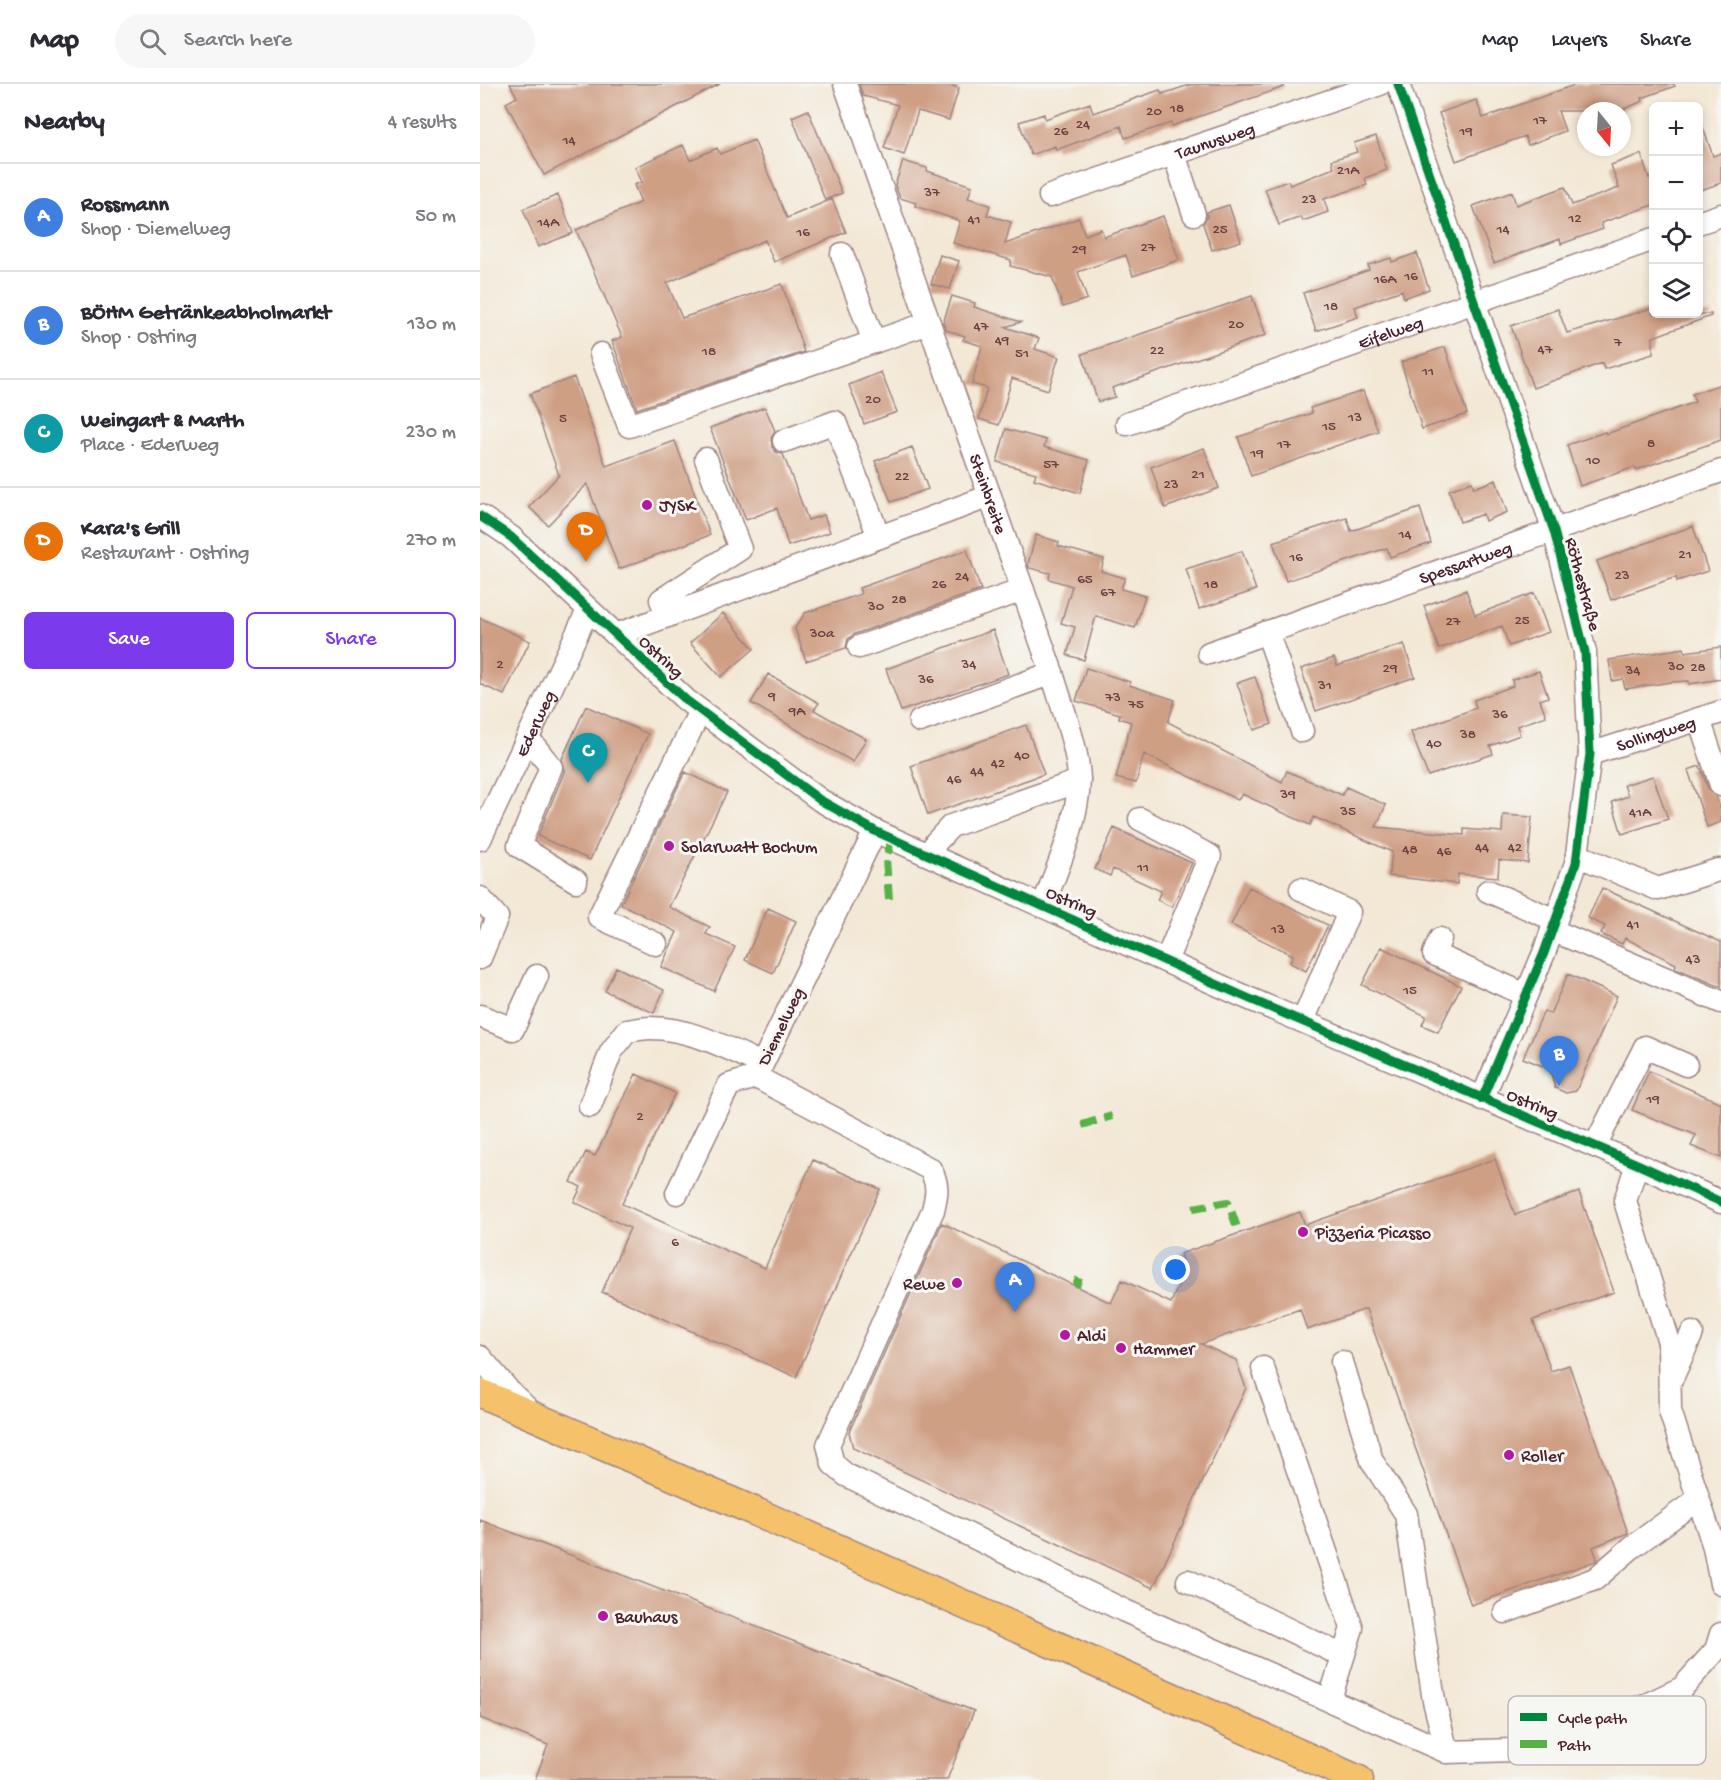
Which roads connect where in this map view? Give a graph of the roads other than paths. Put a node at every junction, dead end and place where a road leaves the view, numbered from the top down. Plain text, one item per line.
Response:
1 (845, 84) edge
2 (1380, 84) edge
3 (1398, 84) edge
4 (1168, 156) junction
5 (1050, 196) dead end
6 (1188, 212) dead end
7 (1721, 215) edge
8 (1703, 221) edge
9 (1649, 240) edge
10 (842, 254) dead end
11 (1474, 302) junction
12 (929, 323) junction
13 (874, 342) junction
14 (601, 354) dead end
15 (1127, 424) dead end
16 (784, 441) dead end
17 (706, 459) dead end
18 (1721, 471) edge
19 (990, 496) junction
20 (480, 516) edge
21 (1554, 531) junction
22 (879, 537) junction
23 (1023, 590) junction
24 (588, 610) junction
25 (668, 616) junction
26 (1268, 632) junction
27 (616, 635) junction
28 (859, 647) dead end
29 (1209, 652) dead end
30 (1052, 673) junction
31 (700, 711) junction
32 (1721, 712) edge
33 (1699, 719) junction
34 (920, 721) dead end
35 (1302, 731) dead end
36 (528, 738) junction
37 (1590, 754) junction
38 (1079, 781) junction
39 (1721, 785) edge
40 (1140, 819) dead end
41 (875, 831) junction
42 (480, 838) edge
43 (930, 855) junction
44 (1577, 855) junction
45 (1718, 870) dead end
46 (576, 881) dead end
47 (1301, 889) dead end
48 (1488, 891) dead end
49 (480, 898) edge
50 (1043, 906) junction
51 (1553, 925) junction
52 (1440, 939) dead end
53 (656, 944) dead end
54 (480, 958) edge
55 (1166, 962) junction
56 (537, 975) dead end
57 (1526, 995) junction
58 (1721, 1002) edge
59 (480, 1016) edge
60 (1303, 1021) junction
61 (1686, 1065) dead end
62 (759, 1070) junction
63 (1482, 1099) junction
64 (590, 1106) dead end
65 (1595, 1146) junction
66 (1637, 1164) junction
67 (677, 1193) dead end
68 (1721, 1202) edge
69 (1692, 1333) dead end
70 (480, 1357) edge
71 (1342, 1362) dead end
72 (1263, 1368) dead end
73 (1670, 1383) junction
74 (480, 1394) edge
75 (538, 1418) junction
76 (1698, 1498) junction
77 (1188, 1581) dead end
78 (1721, 1584) edge
79 (1505, 1612) dead end
80 (1721, 1634) edge
81 (1343, 1656) junction
82 (1665, 1696) edge
83 (1330, 1699) junction
84 (1508, 1750) edge
85 (1447, 1752) junction
86 (1359, 1780) edge

1 - 12 street, Steinbreite
2 - 4 street, Taunusweg
3 - 11 street, Röthestraße
4 - 5 street, Taunusweg
4 - 6 street
7 - 8 street
9 - 11 street, Eifelweg
10 - 13 street
11 - 15 street, Eifelweg
11 - 21 street, Röthestraße
12 - 13 street
12 - 19 street, Steinbreite
13 - 14 street
16 - 22 street
17 - 25 street
18 - 21 street, Spessartweg
19 - 22 street
19 - 23 street, Steinbreite
20 - 24 street, Ostring
21 - 26 street, Spessartweg
21 - 37 street, Röthestraße
22 - 25 street
23 - 28 street
23 - 30 street, Steinbreite
24 - 27 street, Ostring
24 - 36 street, Ederweg
25 - 27 street
26 - 29 street, Spessartweg
26 - 35 street
27 - 31 street, Ostring
30 - 34 street
30 - 38 street, Steinbreite
31 - 41 street, Ostring
31 - 53 street
32 - 33 street, Sollingweg
33 - 37 street, Sollingweg
33 - 39 street
36 - 42 street, Ederweg
36 - 46 street
37 - 44 street, Röthestraße
38 - 43 street
38 - 50 street, Steinbreite
40 - 55 street
41 - 43 street, Ostring
41 - 62 street, Diemelweg
43 - 50 street, Ostring
44 - 45 street
44 - 51 street, Röthestraße
47 - 60 street
48 - 51 street
49 - 54 street
50 - 55 street, Ostring
51 - 57 street, Röthestraße
51 - 58 street
52 - 57 street
55 - 60 street, Ostring
56 - 59 street
57 - 63 street, Röthestraße
60 - 63 street, Ostring
61 - 65 street
62 - 64 street
62 - 67 street
62 - 83 street, Diemelweg
63 - 65 street, Ostring
65 - 66 street, Ostring
66 - 68 street, Ostring
66 - 73 street
69 - 73 street
70 - 75 street
71 - 85 street
72 - 81 street
73 - 76 street
74 - 75 main road
75 - 86 main road
76 - 78 street
76 - 79 street
77 - 81 street
80 - 82 street
81 - 83 street
83 - 85 street
84 - 85 street

